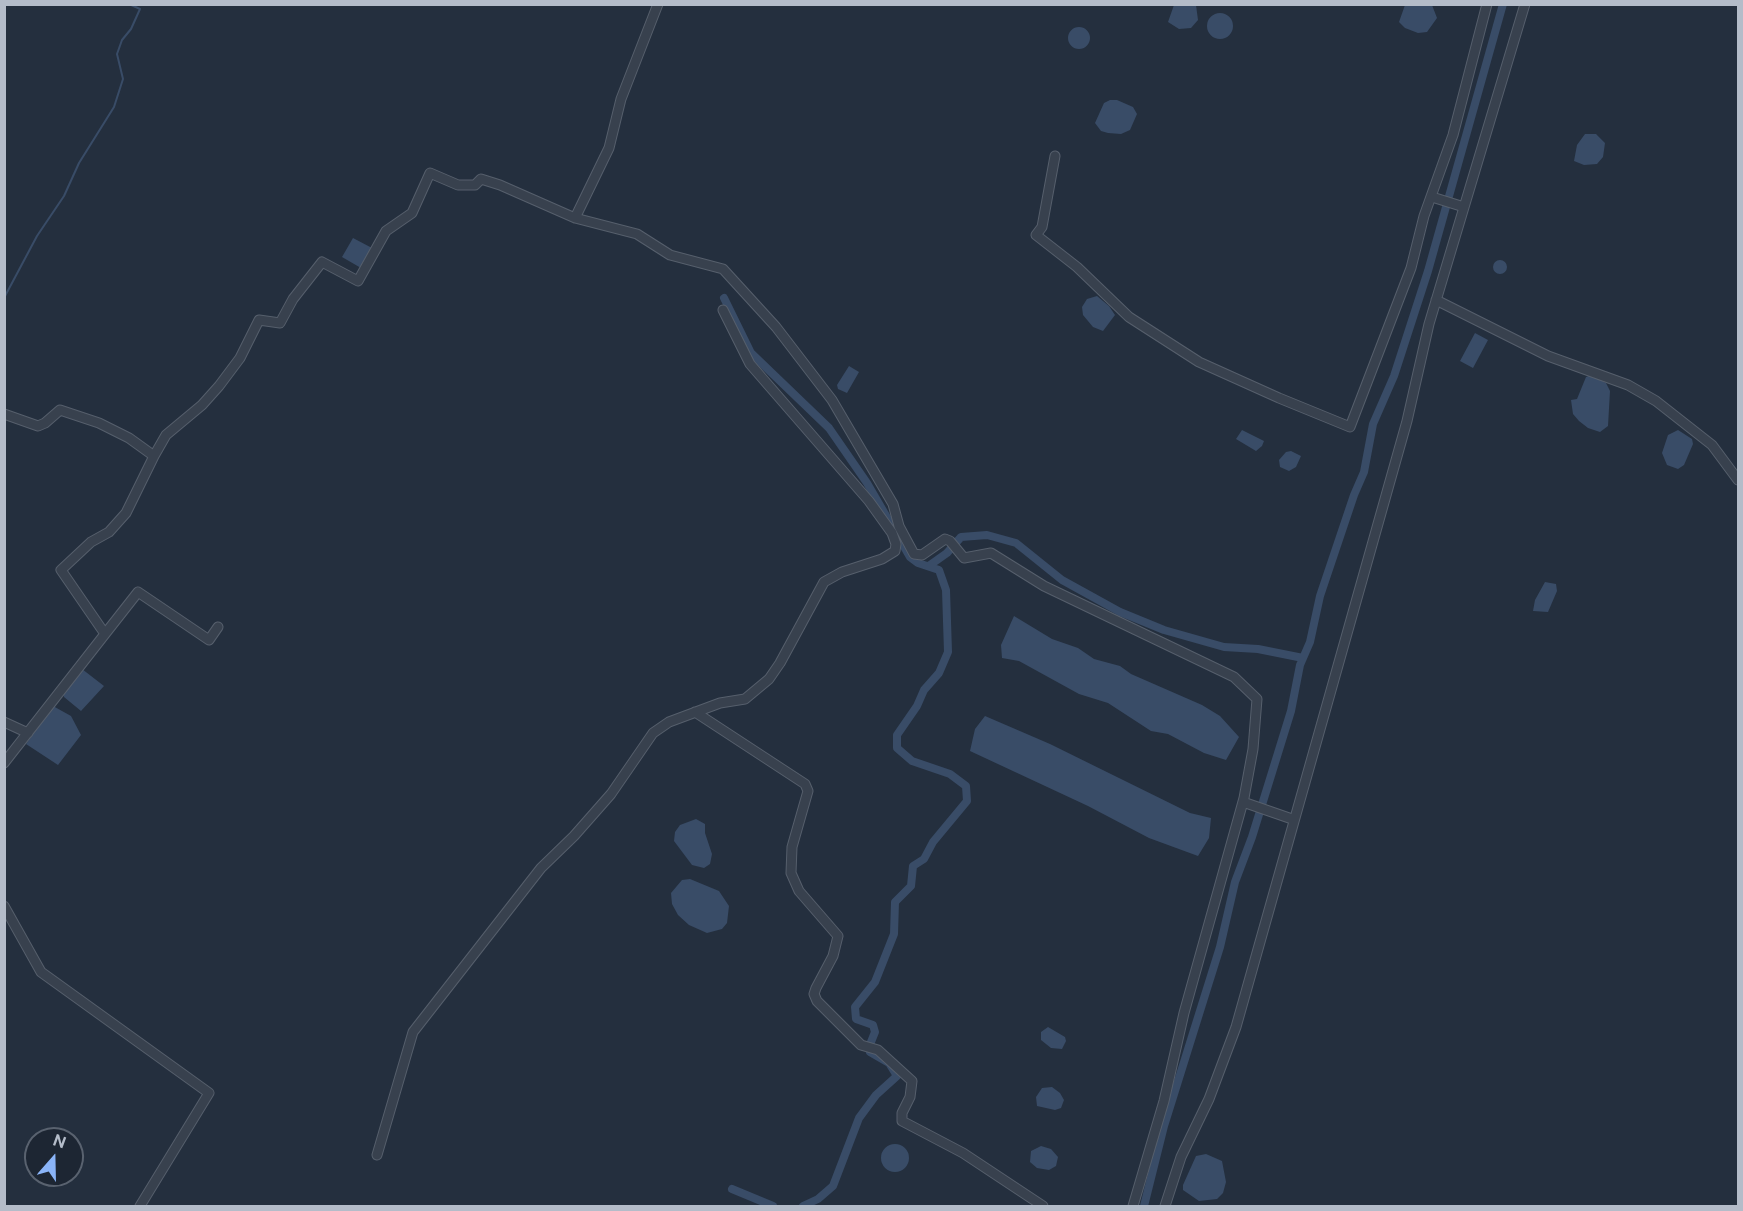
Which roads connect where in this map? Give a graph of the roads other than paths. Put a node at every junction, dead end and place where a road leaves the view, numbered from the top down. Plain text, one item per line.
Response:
1 (658, 4) edge
2 (1487, 4) edge
3 (1525, 4) edge
4 (1055, 156) dead end
5 (1432, 197) junction
6 (1464, 207) junction
7 (575, 218) junction
8 (1436, 300) junction
9 (723, 310) dead end
10 (4, 414) edge
11 (154, 456) junction
12 (1738, 480) edge
13 (218, 627) dead end
14 (105, 634) junction
15 (695, 712) junction
16 (4, 722) edge
17 (28, 732) junction
18 (4, 763) edge
19 (1245, 803) junction
20 (1292, 819) junction
21 (4, 906) edge
22 (377, 1155) dead end
23 (140, 1206) edge
24 (1043, 1206) edge
25 (1132, 1206) edge
26 (1165, 1206) edge

1 - 7 street
2 - 5 street
3 - 6 street
4 - 5 street
5 - 6 street
6 - 8 street
7 - 11 street
7 - 19 street
8 - 12 street
8 - 20 street
9 - 15 street
10 - 11 street
11 - 14 street
13 - 14 street
14 - 17 street
15 - 22 street
15 - 24 street
16 - 17 street
17 - 18 street
19 - 20 street
19 - 25 street
20 - 26 street
21 - 23 street

